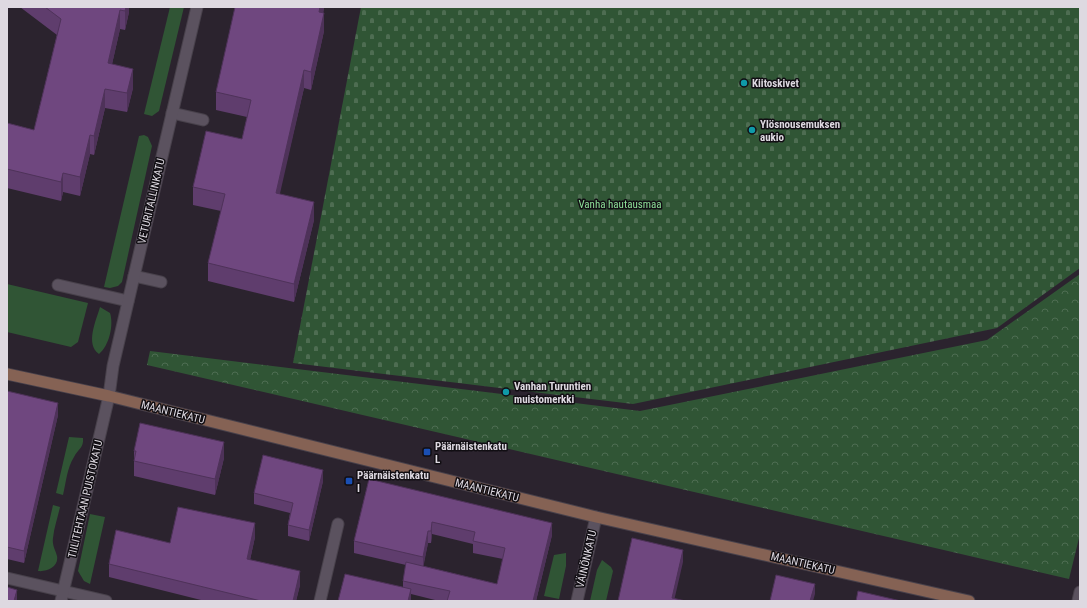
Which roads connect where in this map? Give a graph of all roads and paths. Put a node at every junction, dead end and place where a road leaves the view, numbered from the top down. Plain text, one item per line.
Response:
1 (197, 7) edge
2 (172, 113) junction
3 (203, 120) dead end
4 (134, 276) junction
5 (161, 282) dead end
6 (58, 285) dead end
7 (128, 301) junction
8 (7, 374) edge
9 (109, 396) junction
10 (596, 517) junction
11 (338, 524) dead end
12 (7, 578) edge
13 (1080, 592) edge
14 (62, 596) edge
15 (106, 601) edge
16 (320, 601) edge
17 (577, 601) edge
18 (969, 601) edge
19 (1078, 601) edge

1 - 2 street, VETURITALLINKATU
2 - 3 street
2 - 4 street, VETURITALLINKATU
4 - 5 street
4 - 7 street, VETURITALLINKATU
6 - 7 street
7 - 9 street, VETURITALLINKATU
8 - 9 main road, MAANTIEKATU
9 - 10 main road, MAANTIEKATU
9 - 14 street, TIILITEHTAAN PUISTOKATU
10 - 17 street, VÄINÖNKATU
10 - 18 main road, MAANTIEKATU
11 - 16 street
12 - 14 street
13 - 19 street
14 - 15 street

